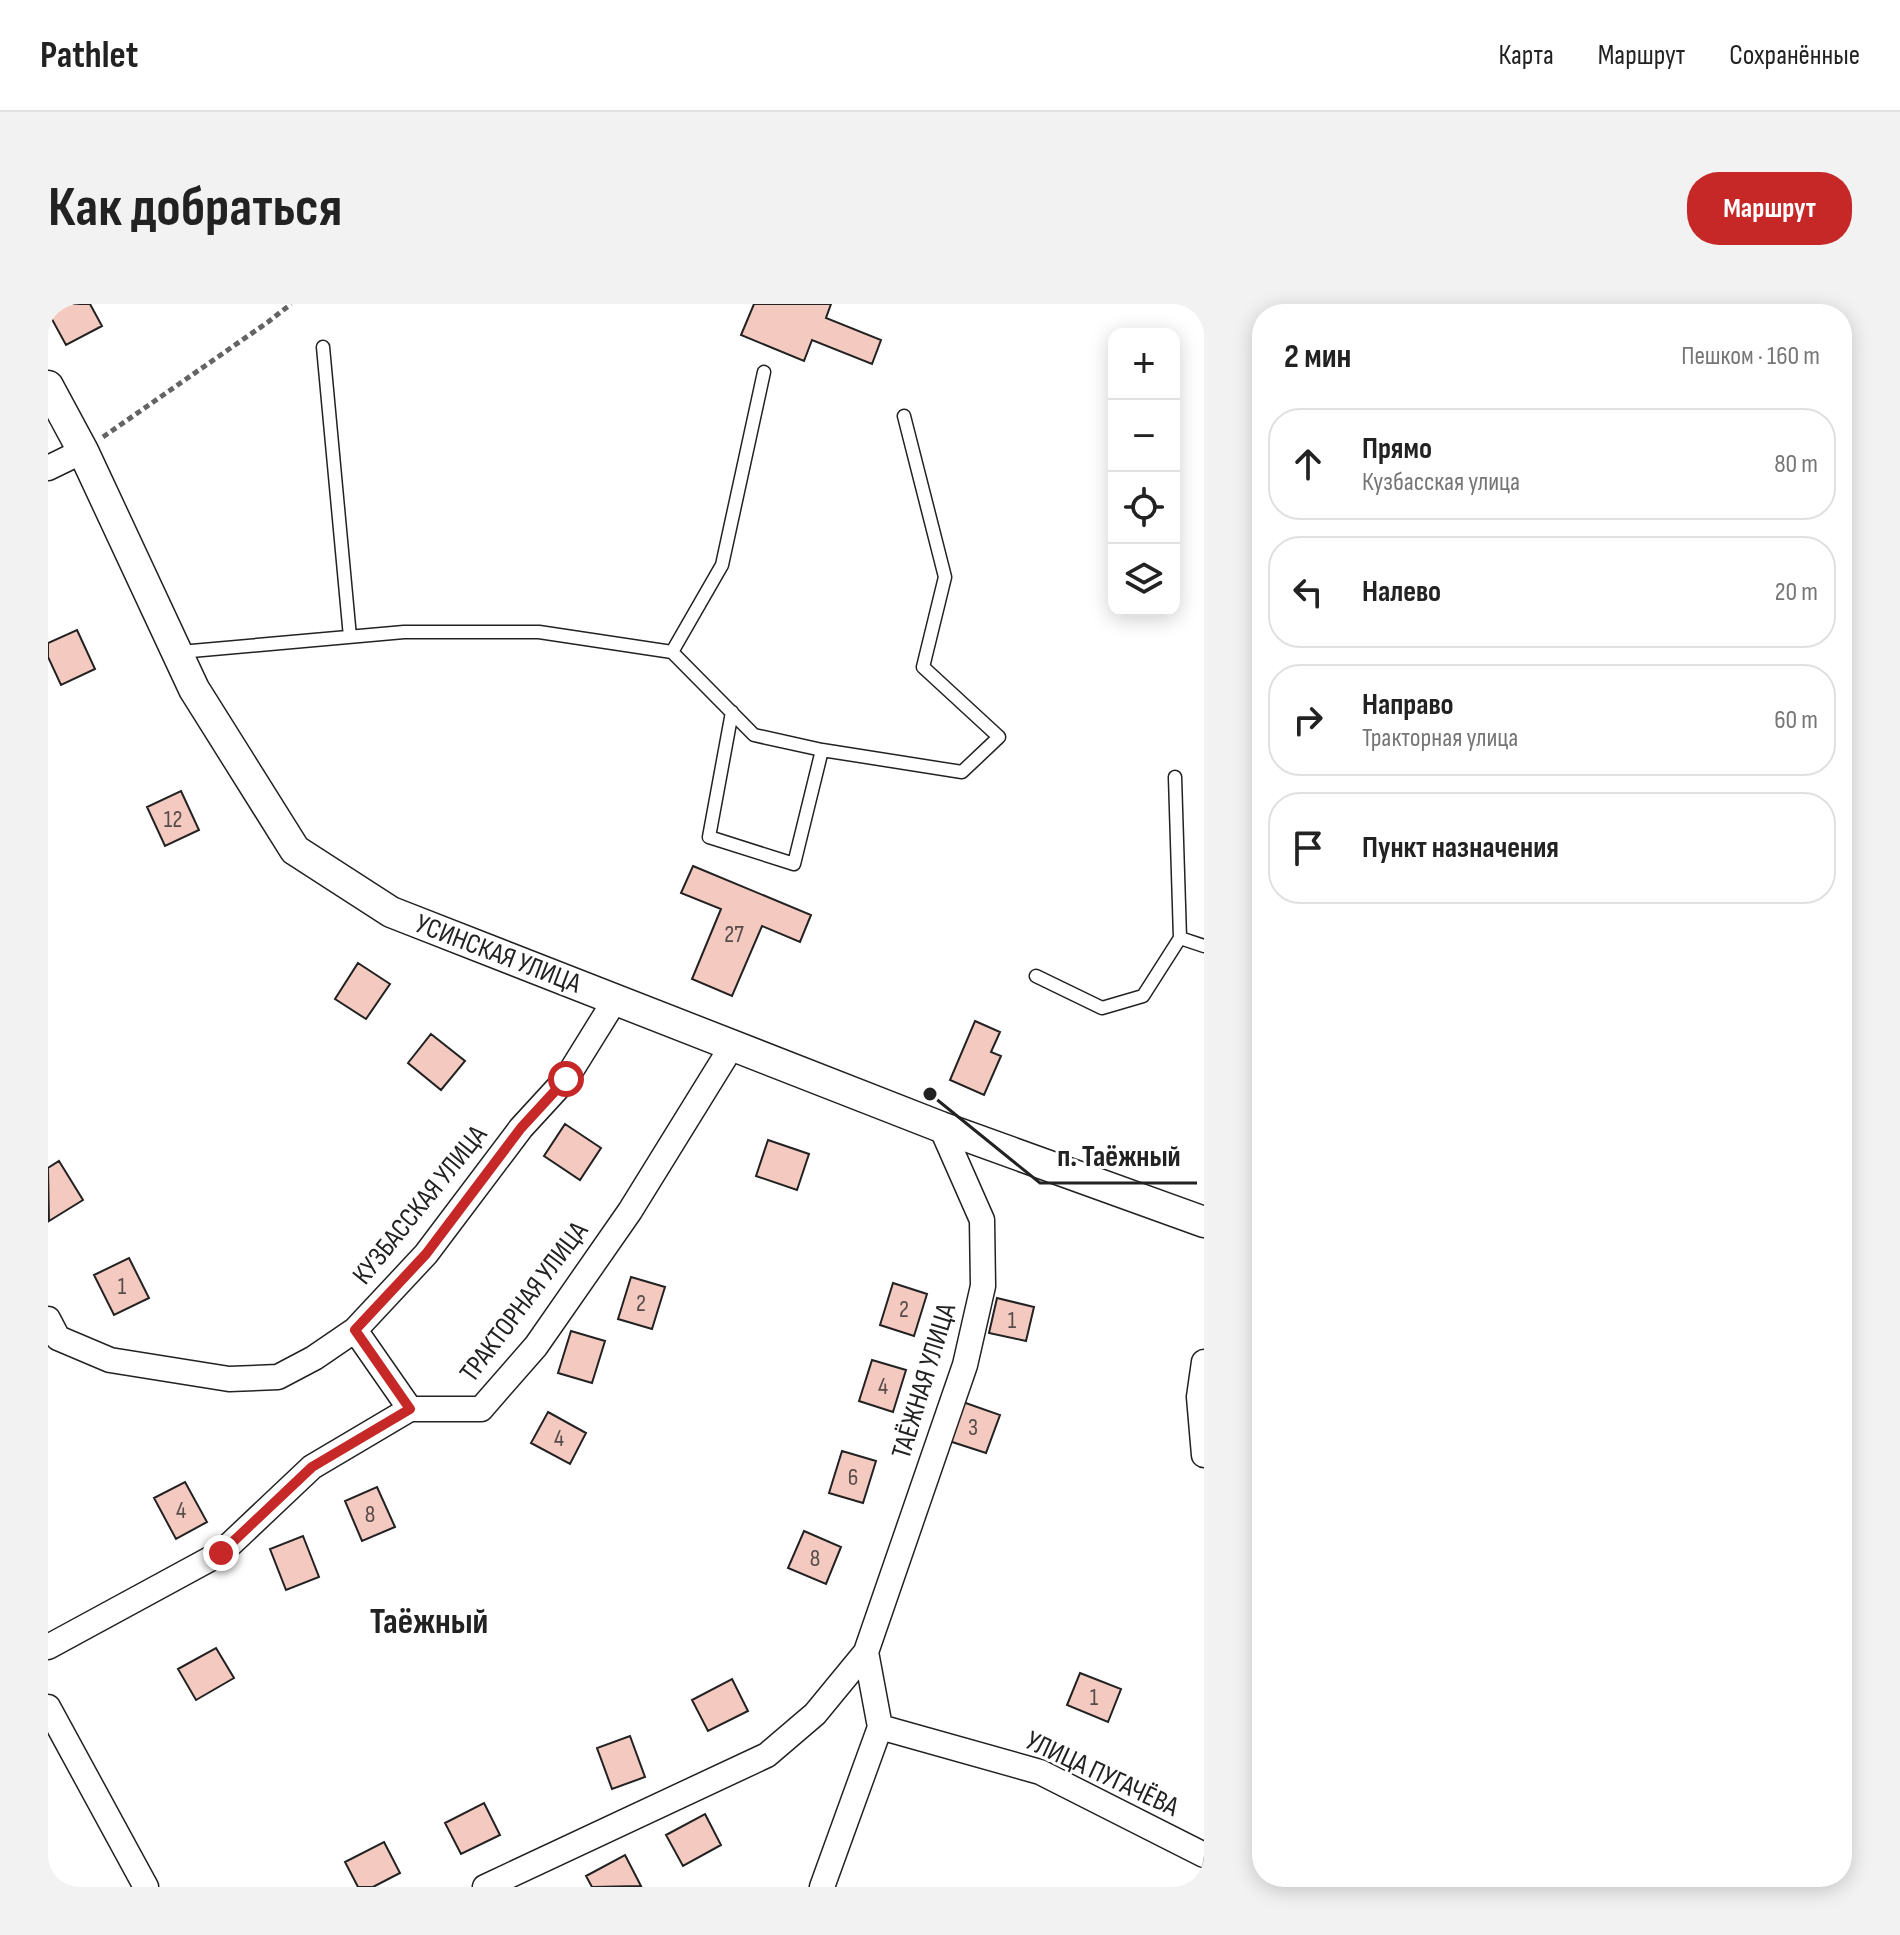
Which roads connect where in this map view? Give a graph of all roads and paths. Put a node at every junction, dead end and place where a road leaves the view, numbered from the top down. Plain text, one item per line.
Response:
1 (291, 304) edge
2 (323, 347) dead end
3 (764, 372) dead end
4 (48, 386) edge
5 (904, 416) dead end
6 (83, 451) junction
7 (48, 468) edge
8 (350, 637) junction
9 (672, 652) junction
10 (177, 653) junction
11 (732, 712) junction
12 (822, 750) junction
13 (1175, 777) dead end
14 (1180, 938) junction
15 (1204, 946) edge
16 (1036, 976) dead end
17 (615, 1000) junction
18 (732, 1046) junction
19 (941, 1127) junction
20 (1204, 1222) edge
21 (48, 1319) edge
22 (355, 1330) junction
23 (1204, 1362) edge
24 (410, 1409) junction
25 (1204, 1455) edge
26 (48, 1647) edge
27 (866, 1652) junction
28 (48, 1707) edge
29 (880, 1727) junction
30 (1204, 1855) edge
31 (146, 1887) edge
32 (485, 1887) edge
33 (822, 1887) edge

1 - 6 path
2 - 8 lane
3 - 9 lane
4 - 6 street, УСИНСКАЯ УЛИЦА
5 - 12 lane
6 - 7 street
6 - 10 street, УСИНСКАЯ УЛИЦА
8 - 9 lane
8 - 10 lane
9 - 11 lane
10 - 17 street, УСИНСКАЯ УЛИЦА
11 - 12 lane
11 - 12 lane
13 - 14 lane
14 - 15 lane
14 - 16 lane
17 - 18 street, УСИНСКАЯ УЛИЦА
17 - 22 street, КУЗБАССКАЯ УЛИЦА
18 - 19 street, УСИНСКАЯ УЛИЦА
18 - 24 street, ТРАКТОРНАЯ УЛИЦА
19 - 20 street, УСИНСКАЯ УЛИЦА
19 - 27 street, ТАЁЖНАЯ УЛИЦА
21 - 22 street, КУЗБАССКАЯ УЛИЦА
22 - 24 street
23 - 25 street
24 - 26 street
27 - 29 street, ТАЁЖНАЯ УЛИЦА
27 - 32 street, ТАЁЖНАЯ УЛИЦА
28 - 31 street
29 - 30 street, УЛИЦА ПУГАЧЁВА
29 - 33 street

